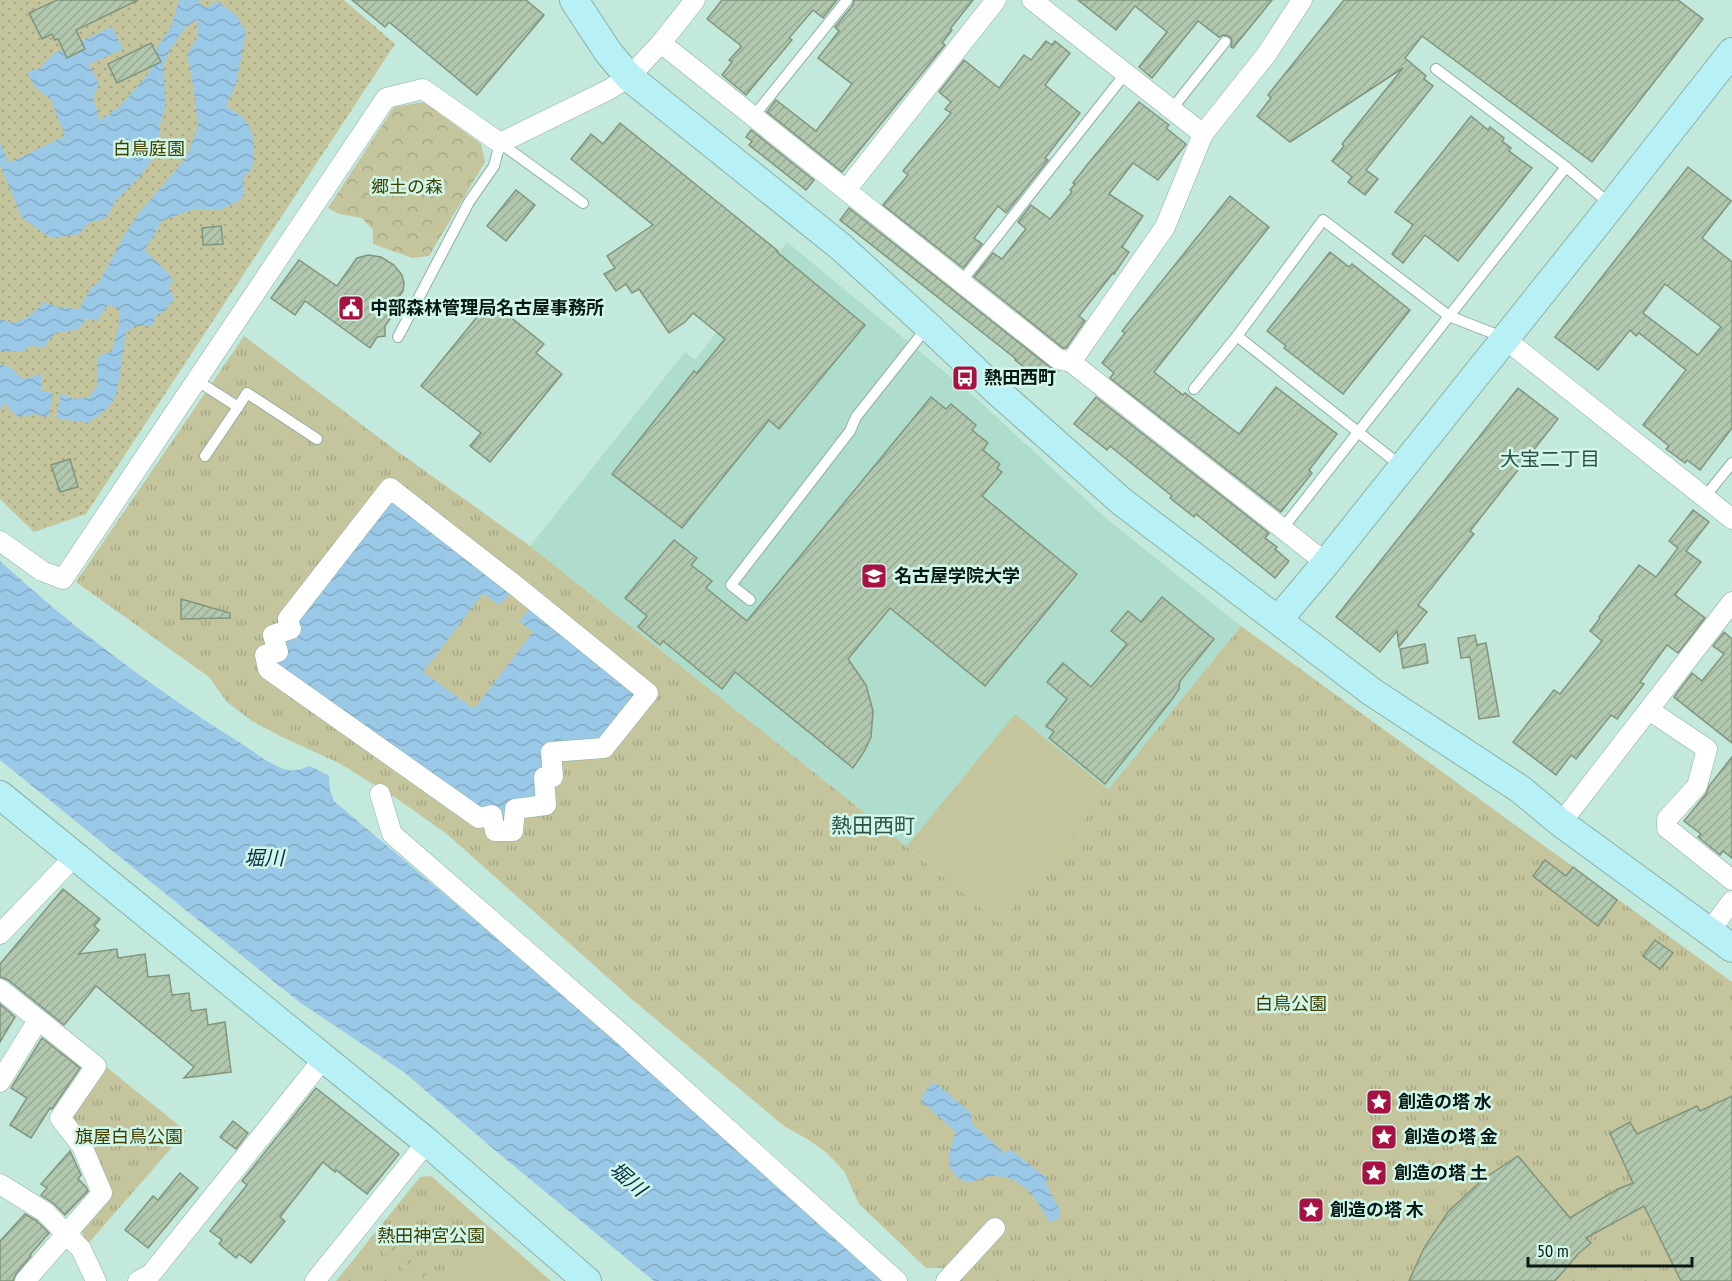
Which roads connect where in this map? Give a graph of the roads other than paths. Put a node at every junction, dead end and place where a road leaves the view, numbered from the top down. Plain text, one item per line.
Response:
1 (573, 0) edge
2 (695, 0) edge
3 (847, 0) edge
4 (996, 0) edge
5 (1032, 0) edge
6 (1302, 0) edge
7 (1225, 42) dead end
8 (661, 44) junction
9 (1732, 52) edge
10 (1436, 69) dead end
11 (1125, 74) junction
12 (629, 77) junction
13 (1172, 110) junction
14 (753, 117) junction
15 (1203, 134) junction
16 (500, 143) junction
17 (1566, 167) junction
18 (846, 190) junction
19 (583, 204) dead end
20 (1611, 206) junction
21 (961, 282) junction
22 (1449, 316) junction
23 (928, 326) junction
24 (1237, 336) junction
25 (398, 337) dead end
26 (1505, 339) junction
27 (1071, 362) junction
28 (196, 380) junction
29 (1194, 389) dead end
30 (238, 407) junction
31 (1359, 431) junction
32 (317, 439) dead end
33 (205, 456) dead end
34 (1732, 463) edge
35 (1402, 467) junction
36 (1704, 498) junction
37 (1732, 519) edge
38 (1282, 528) junction
39 (0, 541) edge
40 (1326, 562) junction
41 (750, 600) dead end
42 (1732, 602) edge
43 (1278, 621) junction
44 (1649, 710) junction
45 (430, 784) joint
46 (380, 794) dead end
47 (0, 795) edge
48 (1561, 823) junction
49 (75, 856) junction
50 (1732, 880) edge
51 (1732, 902) edge
52 (1709, 932) junction
53 (0, 934) edge
54 (1732, 948) edge
55 (0, 989) edge
56 (38, 1020) junction
57 (324, 1058) junction
58 (0, 1082) edge
59 (427, 1142) junction
60 (1, 1187) edge
61 (995, 1228) dead end
62 (66, 1234) junction
63 (148, 1279) edge
64 (25, 1281) edge
65 (96, 1281) edge
66 (315, 1281) edge
67 (587, 1281) edge
68 (897, 1281) edge
69 (946, 1281) edge

1 - 12 street
2 - 8 street
3 - 14 lane
4 - 18 street
5 - 11 street
6 - 15 street
7 - 13 lane
8 - 12 street
8 - 14 street
9 - 20 street
10 - 17 lane
11 - 13 street
11 - 21 lane
12 - 16 street
12 - 23 street
13 - 15 street
14 - 18 street
15 - 27 street
16 - 19 lane
16 - 25 lane
16 - 28 street
17 - 20 lane
17 - 22 lane
18 - 21 street
20 - 26 street
21 - 27 street
22 - 24 lane
22 - 26 lane
22 - 31 lane
23 - 41 lane
23 - 43 street
24 - 29 lane
24 - 31 lane
26 - 35 street
26 - 36 street
27 - 38 street
28 - 30 lane
28 - 39 street
30 - 32 lane
30 - 33 lane
31 - 35 lane
31 - 38 lane
34 - 36 lane
35 - 40 street
36 - 37 street
38 - 40 street
40 - 43 street
42 - 44 street
43 - 48 street
44 - 48 street
44 - 50 street
45 - 45 street
46 - 68 street
47 - 49 street
48 - 52 street
49 - 53 street
49 - 57 street
51 - 52 street
52 - 54 street
55 - 56 street
56 - 58 street
56 - 62 street
57 - 59 street
57 - 63 street
59 - 66 street
59 - 67 street
60 - 62 street
61 - 69 street
62 - 64 street
62 - 65 street

